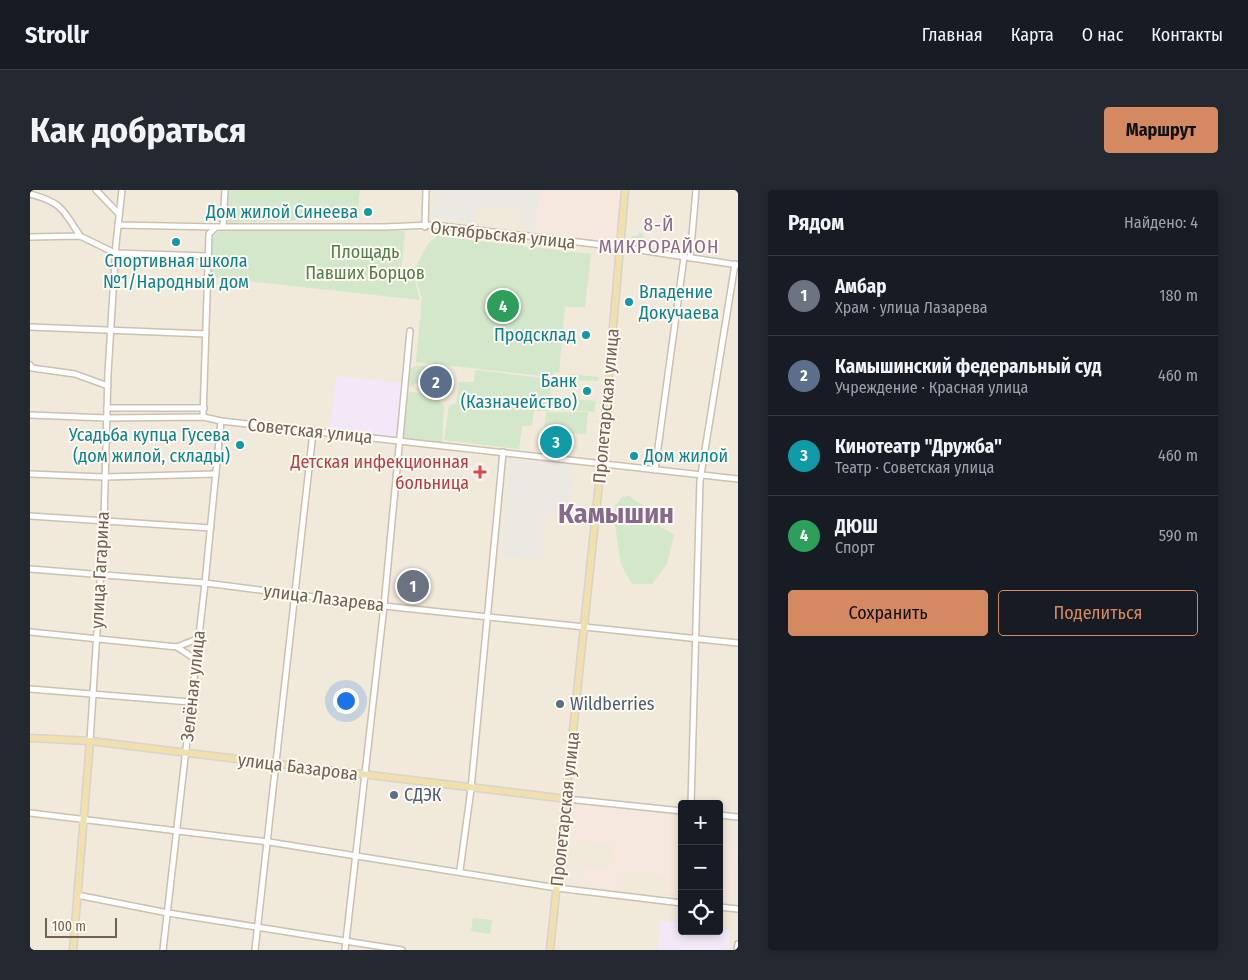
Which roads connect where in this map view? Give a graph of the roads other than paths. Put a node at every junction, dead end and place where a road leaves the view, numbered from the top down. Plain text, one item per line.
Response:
1 (96, 190) edge
2 (121, 190) edge
3 (226, 190) edge
4 (426, 190) edge
5 (625, 190) edge
6 (696, 190) edge
7 (30, 194) edge
8 (119, 214) junction
9 (118, 224) junction
10 (223, 226) junction
11 (216, 227) junction
12 (425, 227) junction
13 (80, 236) junction
14 (30, 237) edge
15 (620, 247) junction
16 (115, 253) junction
17 (208, 256) junction
18 (687, 257) junction
19 (736, 264) edge
20 (731, 289) junction
21 (738, 290) edge
22 (30, 326) edge
23 (111, 329) junction
24 (410, 331) dead end
25 (206, 334) junction
26 (30, 366) edge
27 (108, 386) junction
28 (107, 408) junction
29 (204, 408) junction
30 (30, 414) edge
31 (203, 417) junction
32 (107, 418) junction
33 (221, 421) junction
34 (313, 432) junction
35 (400, 441) junction
36 (502, 452) junction
37 (601, 464) junction
38 (655, 470) junction
39 (30, 474) edge
40 (216, 474) junction
41 (701, 475) junction
42 (104, 477) junction
43 (738, 478) edge
44 (30, 516) edge
45 (104, 522) junction
46 (211, 528) junction
47 (30, 569) edge
48 (100, 575) junction
49 (206, 583) junction
50 (295, 594) junction
51 (384, 606) junction
52 (487, 617) junction
53 (583, 627) junction
54 (30, 632) edge
55 (96, 637) junction
56 (697, 638) junction
57 (197, 639) junction
58 (738, 643) edge
59 (177, 647) junction
60 (195, 659) junction
61 (30, 689) edge
62 (92, 694) junction
63 (190, 702) junction
64 (30, 738) edge
65 (90, 741) junction
66 (186, 752) junction
67 (278, 764) junction
68 (366, 775) junction
69 (471, 789) junction
70 (566, 800) junction
71 (691, 800) edge
72 (678, 811) edge
73 (30, 813) edge
74 (723, 815) edge
75 (738, 817) edge
76 (84, 819) junction
77 (178, 831) junction
78 (269, 842) junction
79 (357, 854) junction
80 (460, 870) junction
81 (557, 888) junction
82 (77, 895) junction
83 (678, 903) edge
84 (723, 907) edge
85 (738, 909) edge
86 (168, 913) junction
87 (259, 927) junction
88 (347, 941) junction
89 (738, 944) edge
90 (73, 950) edge
91 (163, 950) edge
92 (256, 950) edge
93 (345, 950) edge
94 (402, 950) edge
95 (550, 950) edge
96 (737, 950) edge

1 - 8 street
2 - 8 street, улица Гагарина
3 - 10 street
4 - 12 street
5 - 15 main road, Пролетарская улица
6 - 18 street
7 - 13 street
8 - 9 street, улица Гагарина
9 - 11 street, Октябрьская улица
9 - 16 street, улица Гагарина
10 - 11 street, Октябрьская улица
10 - 12 street, Октябрьская улица
11 - 17 street
12 - 15 street, Октябрьская улица
13 - 14 street
13 - 16 street
15 - 18 street, Октябрьская улица
15 - 37 main road, Пролетарская улица
16 - 17 street
16 - 23 street, улица Гагарина
17 - 25 street
18 - 19 street, Октябрьская улица
18 - 38 street
19 - 20 street
20 - 21 street
20 - 41 street
22 - 23 street
23 - 25 street
23 - 27 street, улица Гагарина
24 - 35 street
25 - 29 street
26 - 27 street
27 - 28 street, улица Гагарина
28 - 29 street
28 - 32 street, улица Гагарина
29 - 31 street
30 - 32 street, Советская улица
31 - 32 street, Советская улица
31 - 33 street, Советская улица
32 - 42 street, улица Гагарина
33 - 34 street, Советская улица
33 - 40 street, Зелёная улица
34 - 35 street, Советская улица
34 - 50 street
35 - 36 street, Советская улица
35 - 51 street
36 - 37 street, Советская улица
36 - 52 street
37 - 38 street, Советская улица
37 - 53 main road, Пролетарская улица
38 - 41 street, Советская улица
39 - 42 street
40 - 42 street
40 - 46 street, Зелёная улица
41 - 43 street, Советская улица
41 - 56 street
42 - 45 street, улица Гагарина
44 - 45 street
45 - 46 street
45 - 48 street, улица Гагарина
46 - 49 street, Зелёная улица
47 - 48 street, улица Лазарева
48 - 49 street, улица Лазарева
48 - 55 street, улица Гагарина
49 - 50 street, улица Лазарева
49 - 57 street, Зелёная улица
50 - 51 street, улица Лазарева
50 - 67 street
51 - 52 street, улица Лазарева
51 - 68 street
52 - 53 street, улица Лазарева
52 - 69 street
53 - 56 street, улица Лазарева
53 - 70 main road, Пролетарская улица
54 - 55 street
55 - 59 street
55 - 62 street, улица Гагарина
56 - 58 street, улица Лазарева
56 - 71 street
57 - 59 street
57 - 60 street, Зелёная улица
59 - 60 street
60 - 63 street, Зелёная улица
61 - 62 street
62 - 63 street
62 - 65 street, улица Гагарина
63 - 66 street, Зелёная улица
64 - 65 main road, улица Базарова
65 - 66 main road, улица Базарова
65 - 76 main road, улица Гагарина
66 - 67 main road, улица Базарова
66 - 77 street, Зелёная улица
67 - 68 main road, улица Базарова
67 - 78 street
68 - 69 main road, улица Базарова
68 - 79 street
69 - 70 main road, улица Базарова
69 - 80 street
70 - 72 street
70 - 81 main road, Пролетарская улица
73 - 76 street
74 - 75 street
76 - 77 street
76 - 82 main road, улица Гагарина
77 - 78 street
77 - 86 street, Зелёная улица
78 - 79 street
78 - 87 street
79 - 80 street
79 - 88 street
80 - 81 street
81 - 83 street
81 - 95 main road, Пролетарская улица
82 - 86 street
82 - 90 main road, улица Гагарина
84 - 85 street
86 - 87 street
86 - 91 street, Зелёная улица
87 - 88 street
87 - 92 street
88 - 93 street
88 - 94 street
89 - 96 street

